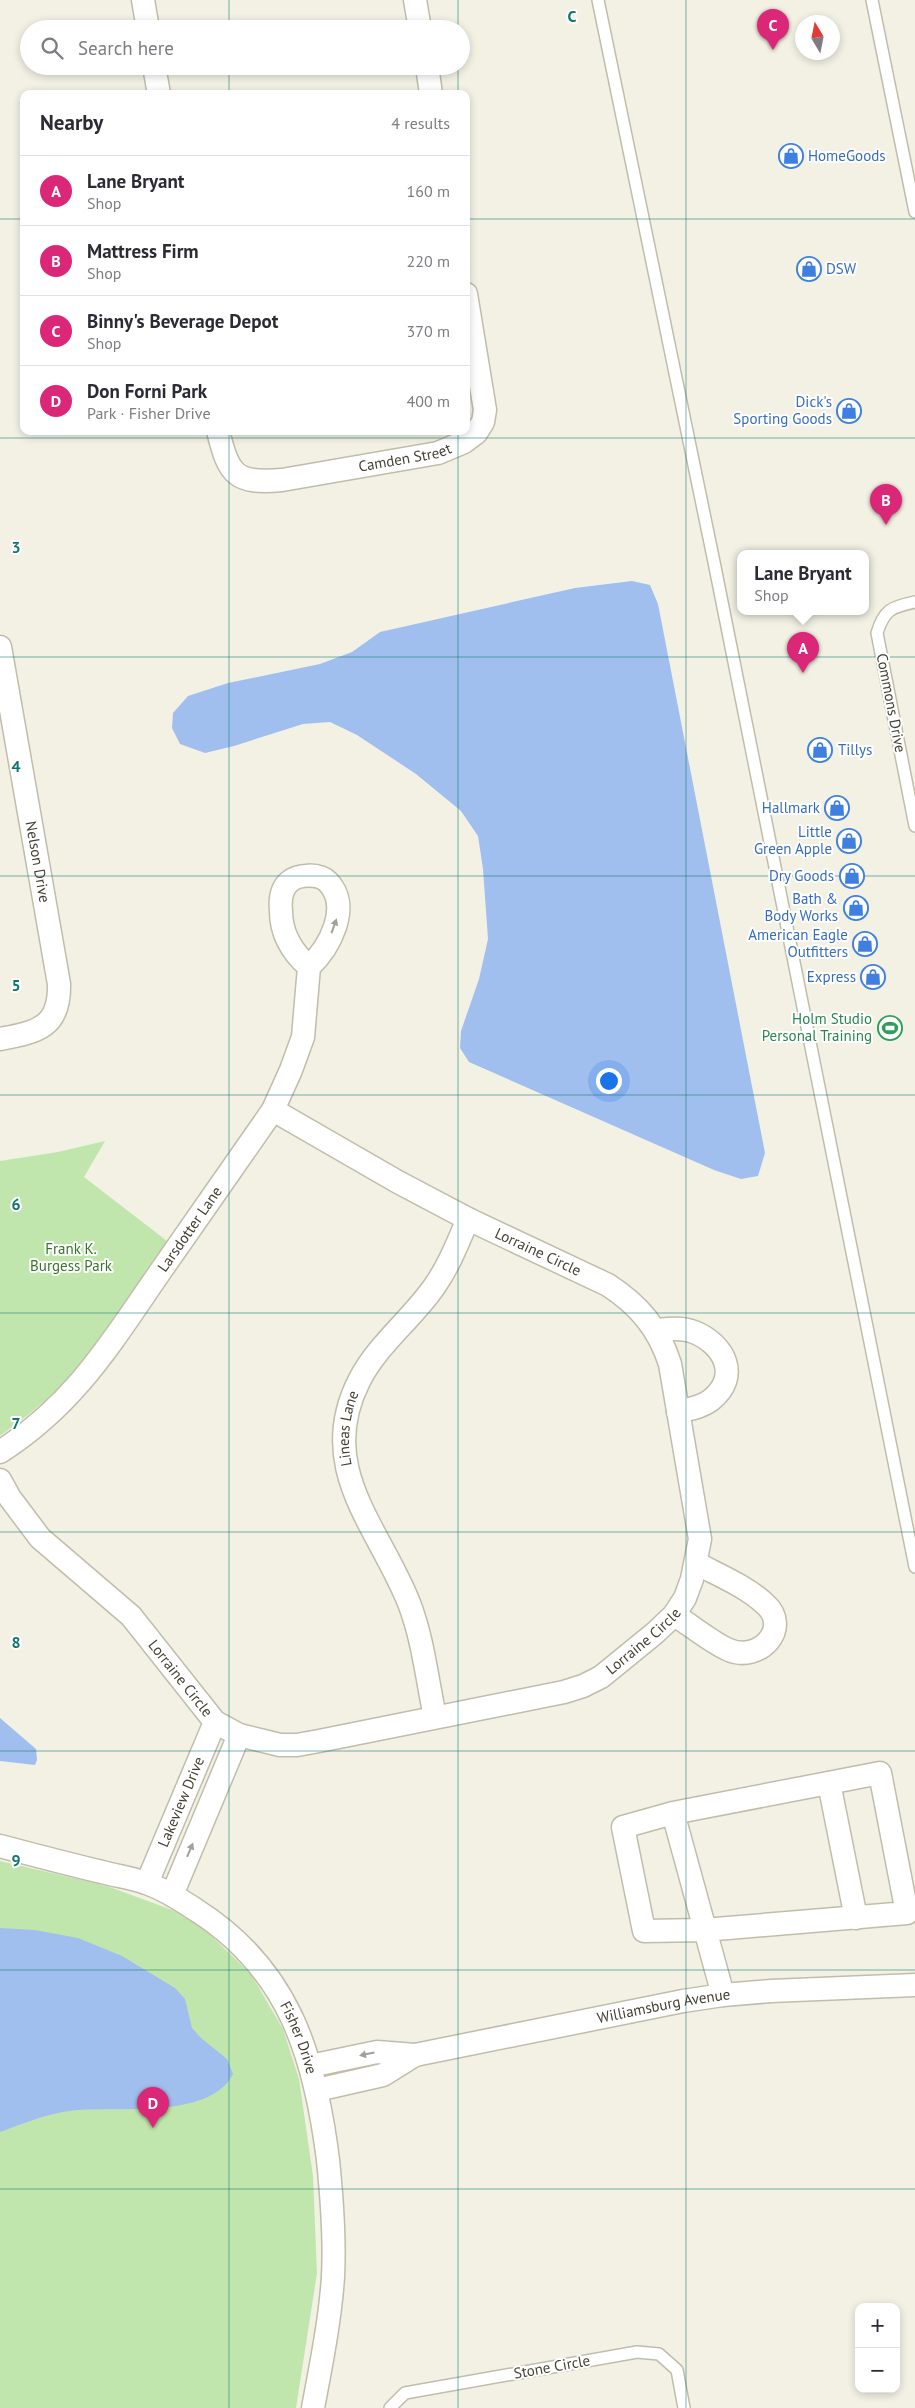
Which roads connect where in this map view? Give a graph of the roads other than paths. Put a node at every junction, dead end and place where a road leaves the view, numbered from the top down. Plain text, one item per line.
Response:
1 (143, 0) edge
2 (415, 0) edge
3 (598, 0) edge
4 (872, 0) edge
5 (146, 20) edge
6 (418, 20) edge
7 (156, 75) edge
8 (428, 75) edge
9 (158, 90) edge
10 (430, 90) edge
11 (915, 212) edge
12 (470, 318) edge
13 (219, 435) edge
14 (915, 602) edge
15 (0, 647) edge
16 (915, 826) edge
17 (309, 967) dead end
18 (0, 1039) edge
19 (273, 1110) junction
20 (468, 1219) junction
21 (656, 1330) junction
22 (678, 1412) junction
23 (0, 1452) edge
24 (0, 1480) edge
25 (696, 1563) junction
26 (915, 1568) edge
27 (674, 1615) junction
28 (435, 1717) junction
29 (215, 1722) junction
30 (239, 1734) junction
31 (829, 1783) junction
32 (673, 1813) junction
33 (0, 1846) edge
34 (147, 1883) junction
35 (172, 1895) junction
36 (856, 1918) junction
37 (704, 1930) junction
38 (915, 1985) edge
39 (723, 1995) junction
40 (415, 2056) junction
41 (310, 2066) junction
42 (317, 2090) junction
43 (313, 2408) edge
44 (390, 2408) edge
45 (684, 2408) edge

1 - 5 street
2 - 6 street
3 - 26 lane
4 - 11 lane
7 - 9 street
8 - 10 street
12 - 13 street, Camden Street
14 - 16 lane, Commons Drive
15 - 18 street, Nelson Drive
17 - 19 street, Larsdotter Lane
19 - 20 street, Lorraine Circle
19 - 23 street, Larsdotter Lane
20 - 21 street, Lorraine Circle
20 - 28 street, Lineas Lane
21 - 22 street, Lorraine Circle
21 - 22 street
22 - 25 street, Lorraine Circle
24 - 29 street, Lorraine Circle
25 - 27 street, Lorraine Circle
25 - 27 street
27 - 28 street, Lorraine Circle
28 - 30 street, Lorraine Circle
29 - 30 street, Lorraine Circle
29 - 34 street, Lakeview Drive
35 -> 30 street, Lakeview Drive
31 - 32 street
31 - 36 street
31 - 36 street
32 - 37 street
32 - 37 street
33 - 34 street, Fisher Drive
34 - 35 street, Fisher Drive
35 - 41 street, Fisher Drive
36 - 37 street
37 - 39 street
38 - 39 street, Williamsburg Avenue
39 - 40 street, Williamsburg Avenue
40 -> 41 street, Williamsburg Avenue
40 - 42 street, Williamsburg Avenue
41 - 42 street, Fisher Drive
42 - 43 street, Fisher Drive
44 - 45 lane, Stone Circle

